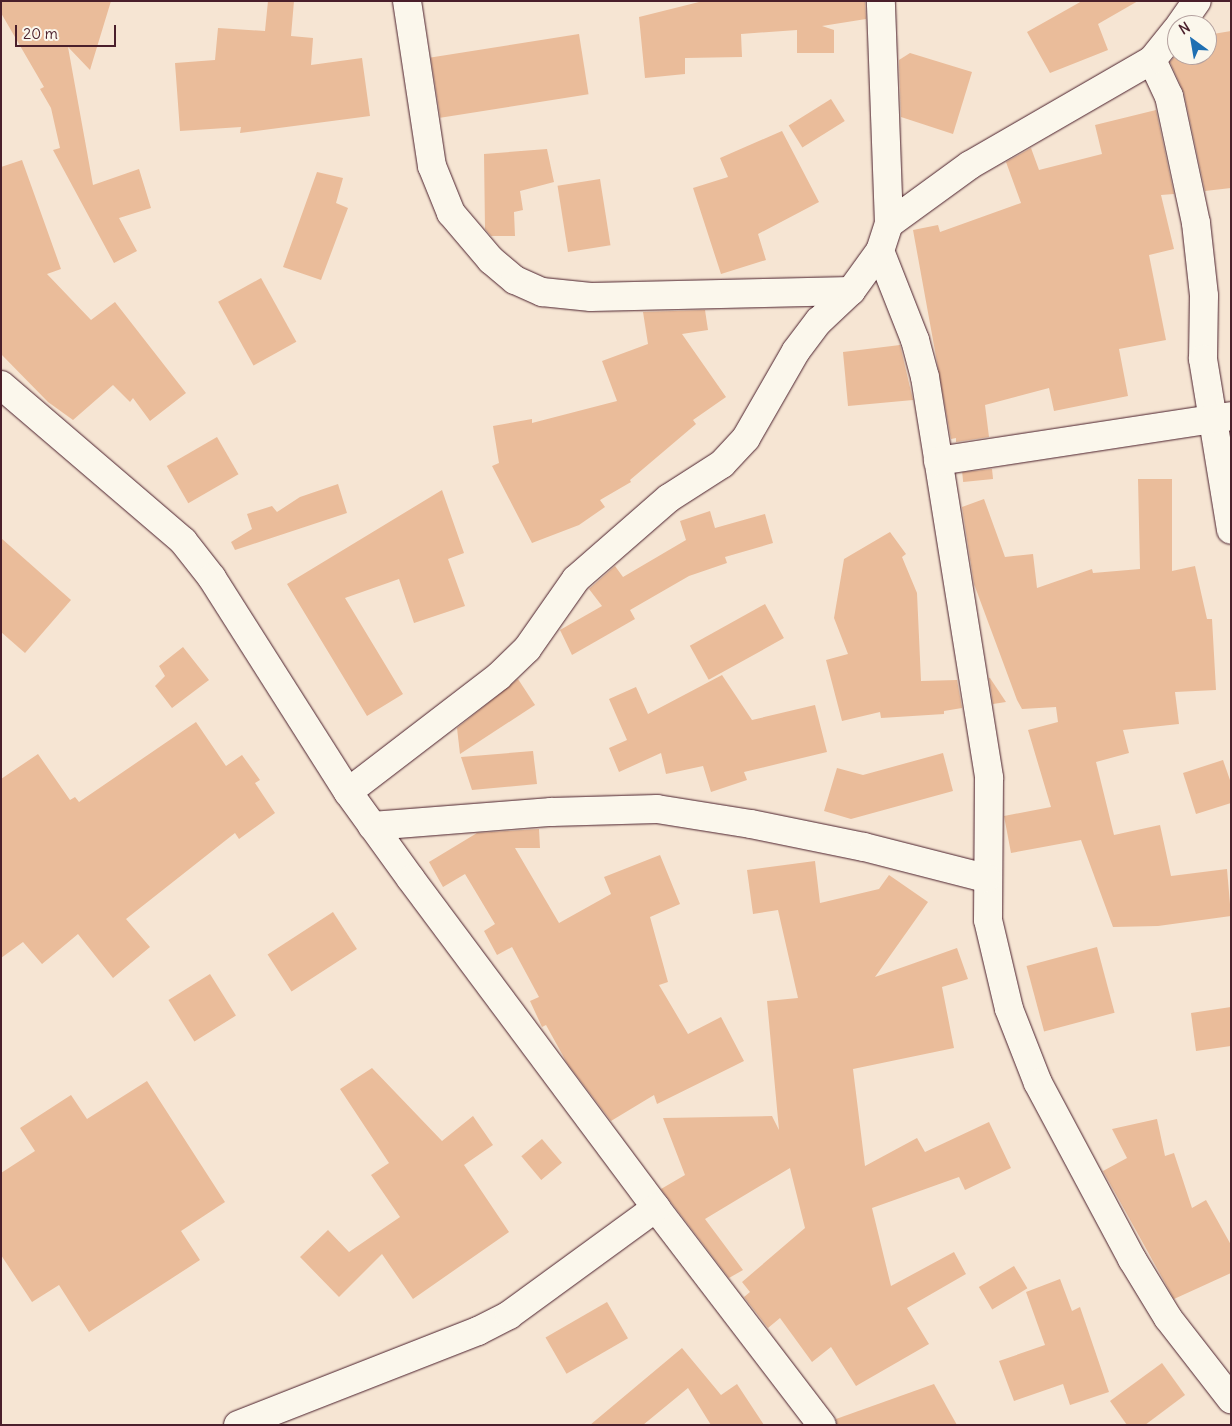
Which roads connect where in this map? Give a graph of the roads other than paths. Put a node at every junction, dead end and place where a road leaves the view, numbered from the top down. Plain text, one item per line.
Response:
1 (407, 1) edge
2 (881, 1) edge
3 (1197, 1) edge
4 (1187, 15) edge
5 (1167, 41) edge
6 (1152, 60) junction
7 (889, 224) junction
8 (880, 251) junction
9 (850, 291) junction
10 (1, 384) edge
11 (1220, 418) edge
12 (938, 461) junction
13 (1231, 530) edge
14 (348, 792) junction
15 (372, 826) junction
16 (986, 878) junction
17 (656, 1208) junction
18 (1231, 1399) edge
19 (238, 1425) edge
20 (822, 1425) edge

1 - 9 street
2 - 7 street
3 - 4 street
5 - 6 street
6 - 7 street
6 - 11 street
7 - 8 street
8 - 9 street
8 - 12 street
9 - 14 street
10 - 14 street
11 - 12 street
11 - 13 street
12 - 16 street
14 - 15 street
15 - 16 street
15 - 17 street
16 - 18 street
17 - 19 street
17 - 20 street

